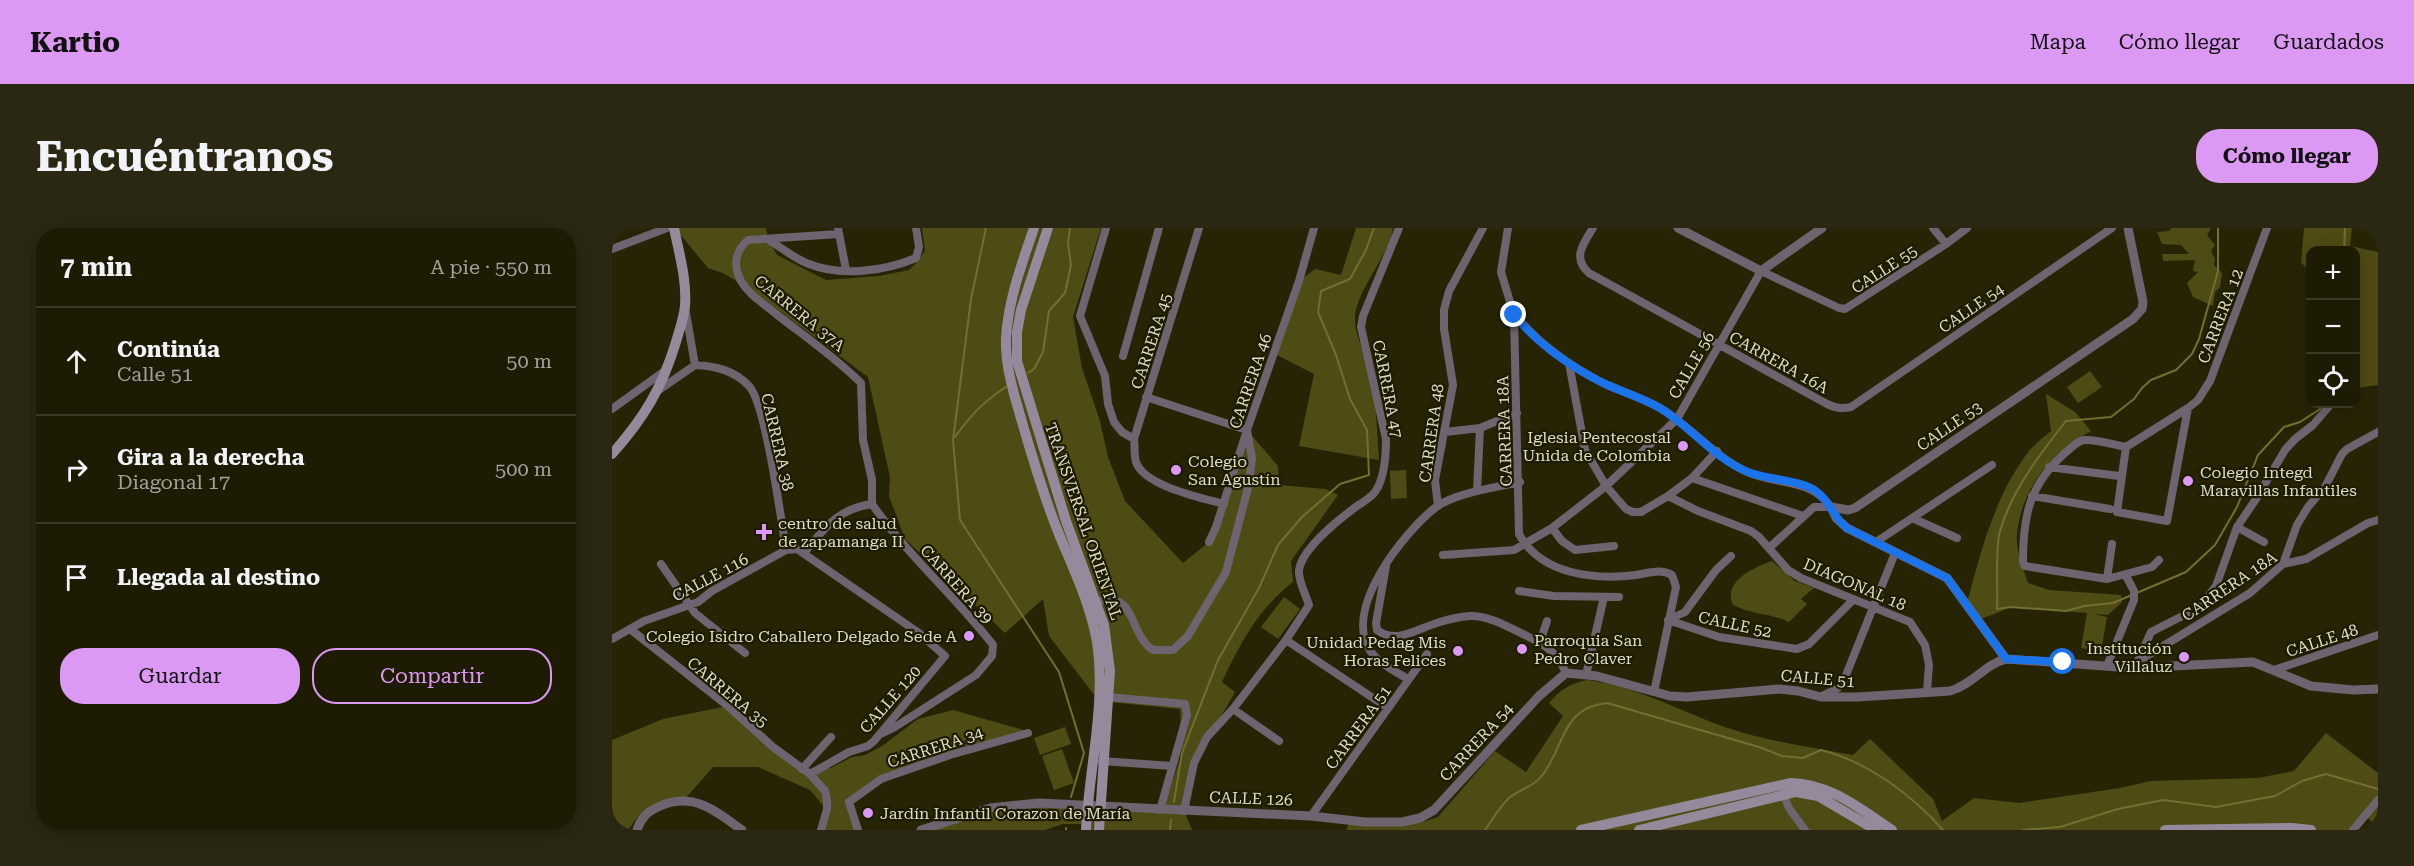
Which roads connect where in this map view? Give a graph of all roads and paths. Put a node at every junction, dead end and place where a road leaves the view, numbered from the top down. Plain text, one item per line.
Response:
1 (667, 228) edge
2 (674, 228) edge
3 (766, 228) edge
4 (916, 228) edge
5 (1034, 228) edge
6 (1047, 228) edge
7 (1106, 228) edge
8 (1159, 228) edge
9 (1199, 228) edge
10 (1314, 228) edge
11 (1399, 228) edge
12 (1483, 228) edge
13 (1508, 228) edge
14 (1593, 228) edge
15 (1678, 228) edge
16 (1822, 228) edge
17 (1933, 228) edge
18 (1967, 228) edge
19 (2112, 228) edge
20 (2128, 228) edge
21 (2267, 228) edge
22 (838, 231) edge
23 (768, 239) junction
24 (1946, 244) junction
25 (612, 249) edge
26 (846, 270) junction
27 (1761, 271) junction
28 (685, 306) junction
29 (1514, 315) junction
30 (1719, 345) junction
31 (1123, 356) dead end
32 (1569, 363) junction
33 (695, 365) junction
34 (667, 369) junction
35 (658, 391) junction
36 (1146, 397) junction
37 (2188, 408) junction
38 (2328, 408) edge
39 (612, 409) edge
40 (1844, 409) joint
41 (1517, 413) junction
42 (1677, 419) junction
43 (1480, 428) junction
44 (1247, 429) junction
45 (1445, 432) junction
46 (2378, 432) edge
47 (1134, 439) junction
48 (2126, 447) junction
49 (1717, 451) junction
50 (612, 454) edge
51 (1992, 465) dead end
52 (2049, 467) junction
53 (2119, 476) dead end
54 (1692, 478) junction
55 (1520, 482) junction
56 (1606, 486) junction
57 (1477, 491) junction
58 (1668, 496) junction
59 (2032, 496) junction
60 (872, 504) junction
61 (1224, 504) junction
62 (1438, 506) junction
63 (1831, 507) junction
64 (2114, 511) junction
65 (1803, 516) junction
66 (1912, 518) junction
67 (2378, 520) edge
68 (2237, 526) junction
69 (1552, 528) junction
70 (1957, 538) dead end
71 (1209, 542) dead end
72 (1876, 542) junction
73 (2264, 542) dead end
74 (2112, 544) dead end
75 (1525, 545) junction
76 (1614, 546) dead end
77 (1769, 548) junction
78 (786, 550) junction
79 (804, 553) junction
80 (1895, 553) junction
81 (1443, 555) dead end
82 (1731, 556) dead end
83 (1387, 559) junction
84 (2159, 560) dead end
85 (661, 564) dead end
86 (2283, 564) junction
87 (2127, 576) junction
88 (2107, 579) junction
89 (1518, 591) dead end
90 (1604, 597) junction
91 (1619, 597) dead end
92 (1853, 600) junction
93 (1092, 603) junction
94 (690, 606) junction
95 (1875, 606) junction
96 (1668, 620) junction
97 (1547, 621) dead end
98 (630, 629) junction
99 (2378, 635) edge
100 (612, 639) edge
101 (1286, 640) junction
102 (1540, 642) junction
103 (745, 653) dead end
104 (1427, 654) dead end
105 (2006, 659) junction
106 (2135, 664) junction
107 (2107, 666) junction
108 (2274, 670) junction
109 (1566, 673) junction
110 (1586, 675) junction
111 (1408, 679) junction
112 (2378, 689) edge
113 (1927, 691) junction
114 (1654, 692) junction
115 (1108, 697) junction
116 (1821, 697) junction
117 (1388, 708) junction
118 (1233, 710) junction
119 (1028, 733) dead end
120 (879, 734) junction
121 (831, 737) dead end
122 (1279, 741) dead end
123 (1102, 761) junction
124 (1172, 766) junction
125 (806, 772) junction
126 (1783, 794) junction
127 (2378, 800) edge
128 (1088, 804) junction
129 (1100, 805) junction
130 (1160, 810) junction
131 (1184, 811) junction
132 (1311, 816) junction
133 (1402, 822) joint
134 (637, 830) edge
135 (742, 830) edge
136 (821, 830) edge
137 (858, 830) edge
138 (921, 830) edge
139 (1086, 830) edge
140 (1099, 830) edge
141 (1581, 830) edge
142 (1639, 830) edge
143 (1805, 830) edge
144 (1876, 830) edge
145 (1892, 830) edge
146 (2165, 830) edge
147 (2311, 830) edge
148 (2353, 830) edge

1 - 25 street
2 - 28 main road
3 - 23 street
4 - 26 street
5 - 93 main road, TRANSVERSAL ORIENTAL
6 - 93 main road, TRANSVERSAL ORIENTAL
7 - 47 street
8 - 31 street
9 - 36 street, CARRERA 45
10 - 44 street, CARRERA 46
11 - 101 street, CARRERA 47
12 - 45 street, CARRERA 48
13 - 29 street
14 - 30 street, CARRERA 16A
15 - 27 street
16 - 27 street, CALLE 56
17 - 24 street
18 - 24 street, CALLE 55
19 - 40 street, CALLE 54
20 - 63 street, CALLE 53
21 - 37 street, CARRERA 12
22 - 23 street
22 - 26 street
23 - 26 street
23 - 60 street, CARRERA 37A
24 - 27 street, CALLE 55
27 - 30 street, CALLE 56
28 - 33 street
28 - 34 main road
29 - 32 street
29 - 41 street, CARRERA 18A
30 - 40 street, CARRERA 16A
30 - 42 street, CALLE 56
32 - 42 street
32 - 56 street
33 - 35 street
33 - 78 street, CARRERA 38
34 - 35 main road
34 - 39 street
35 - 50 main road
36 - 44 street
36 - 47 street, CARRERA 45
37 - 48 street
37 - 64 street
38 - 68 street
41 - 43 street
41 - 55 street, CARRERA 18A
42 - 49 street
42 - 56 street, CALLE 56
43 - 45 street
43 - 57 street
44 - 61 street, CARRERA 46
44 - 93 street
45 - 62 street, CARRERA 48
46 - 86 street
47 - 61 street, CARRERA 45
48 - 52 street
48 - 64 street
49 - 54 street
49 - 63 street
51 - 66 street
52 - 53 street
52 - 59 street
54 - 58 street
54 - 65 street
55 - 57 street
55 - 75 street, CARRERA 18A
56 - 58 street
56 - 69 street, CALLE 56
57 - 62 street
58 - 77 street, DIAGONAL 18
59 - 64 street
59 - 88 street
60 - 79 street
60 - 120 street, CARRERA 39
61 - 71 street, CARRERA 46
62 - 83 street, CARRERA 48
63 - 65 street, CALLE 53
63 - 72 street
65 - 77 street, CALLE 53
66 - 70 street
66 - 72 street
67 - 86 street, CARRERA 18A
68 - 73 street
68 - 106 street
69 - 75 street, CALLE 56
69 - 76 street
72 - 80 street
74 - 88 street
75 - 81 street, CALLE 56
75 - 96 street
77 - 92 street, DIAGONAL 18
78 - 79 street
78 - 94 street, CALLE 116
79 - 120 street, CALLE 120
80 - 95 street
80 - 105 street
82 - 96 street
83 - 102 street
83 - 111 street, CARRERA 48
84 - 87 street
85 - 94 street
86 - 106 street, CARRERA 18A
87 - 88 street
87 - 107 street
89 - 90 street
90 - 91 street
90 - 110 street
92 - 95 street, DIAGONAL 18
92 - 96 street, CALLE 52
93 - 115 main road, TRANSVERSAL ORIENTAL
93 - 128 main road, TRANSVERSAL ORIENTAL
94 - 98 street, CALLE 116
94 - 103 street
95 - 113 street, DIAGONAL 18
95 - 116 street
96 - 114 street
97 - 102 street
98 - 100 street, CALLE 116
98 - 125 street, CARRERA 35
99 - 108 street, CALLE 48
101 - 117 street
101 - 118 street, CARRERA 47
102 - 109 street
104 - 111 street, CARRERA 51
105 - 107 street
105 - 113 street, CALLE 51
106 - 107 street
106 - 108 street
108 - 112 street
109 - 110 street, CALLE 51
109 - 133 street, CARRERA 54
110 - 114 street, CALLE 51
111 - 117 street, CARRERA 51
113 - 116 street, CALLE 51
114 - 116 street, CALLE 51
115 - 123 main road, TRANSVERSAL ORIENTAL
115 - 124 street
117 - 132 street, CARRERA 51
118 - 122 street
118 - 131 street, CARRERA 47
119 - 137 street, CARRERA 34
120 - 125 street, CALLE 120
121 - 125 street
123 - 124 street
123 - 129 main road, TRANSVERSAL ORIENTAL
124 - 130 street
125 - 136 street
126 - 142 main road
126 - 143 street
126 - 144 main road
127 - 148 street
128 - 129 street, CALLE 126
128 - 138 street, CALLE 126
128 - 139 main road, TRANSVERSAL ORIENTAL
129 - 130 street, CALLE 126
129 - 140 main road, TRANSVERSAL ORIENTAL
130 - 131 street, CALLE 126
131 - 132 street, CALLE 126
132 - 133 street, CALLE 126
134 - 135 street
141 - 145 main road
146 - 147 main road

